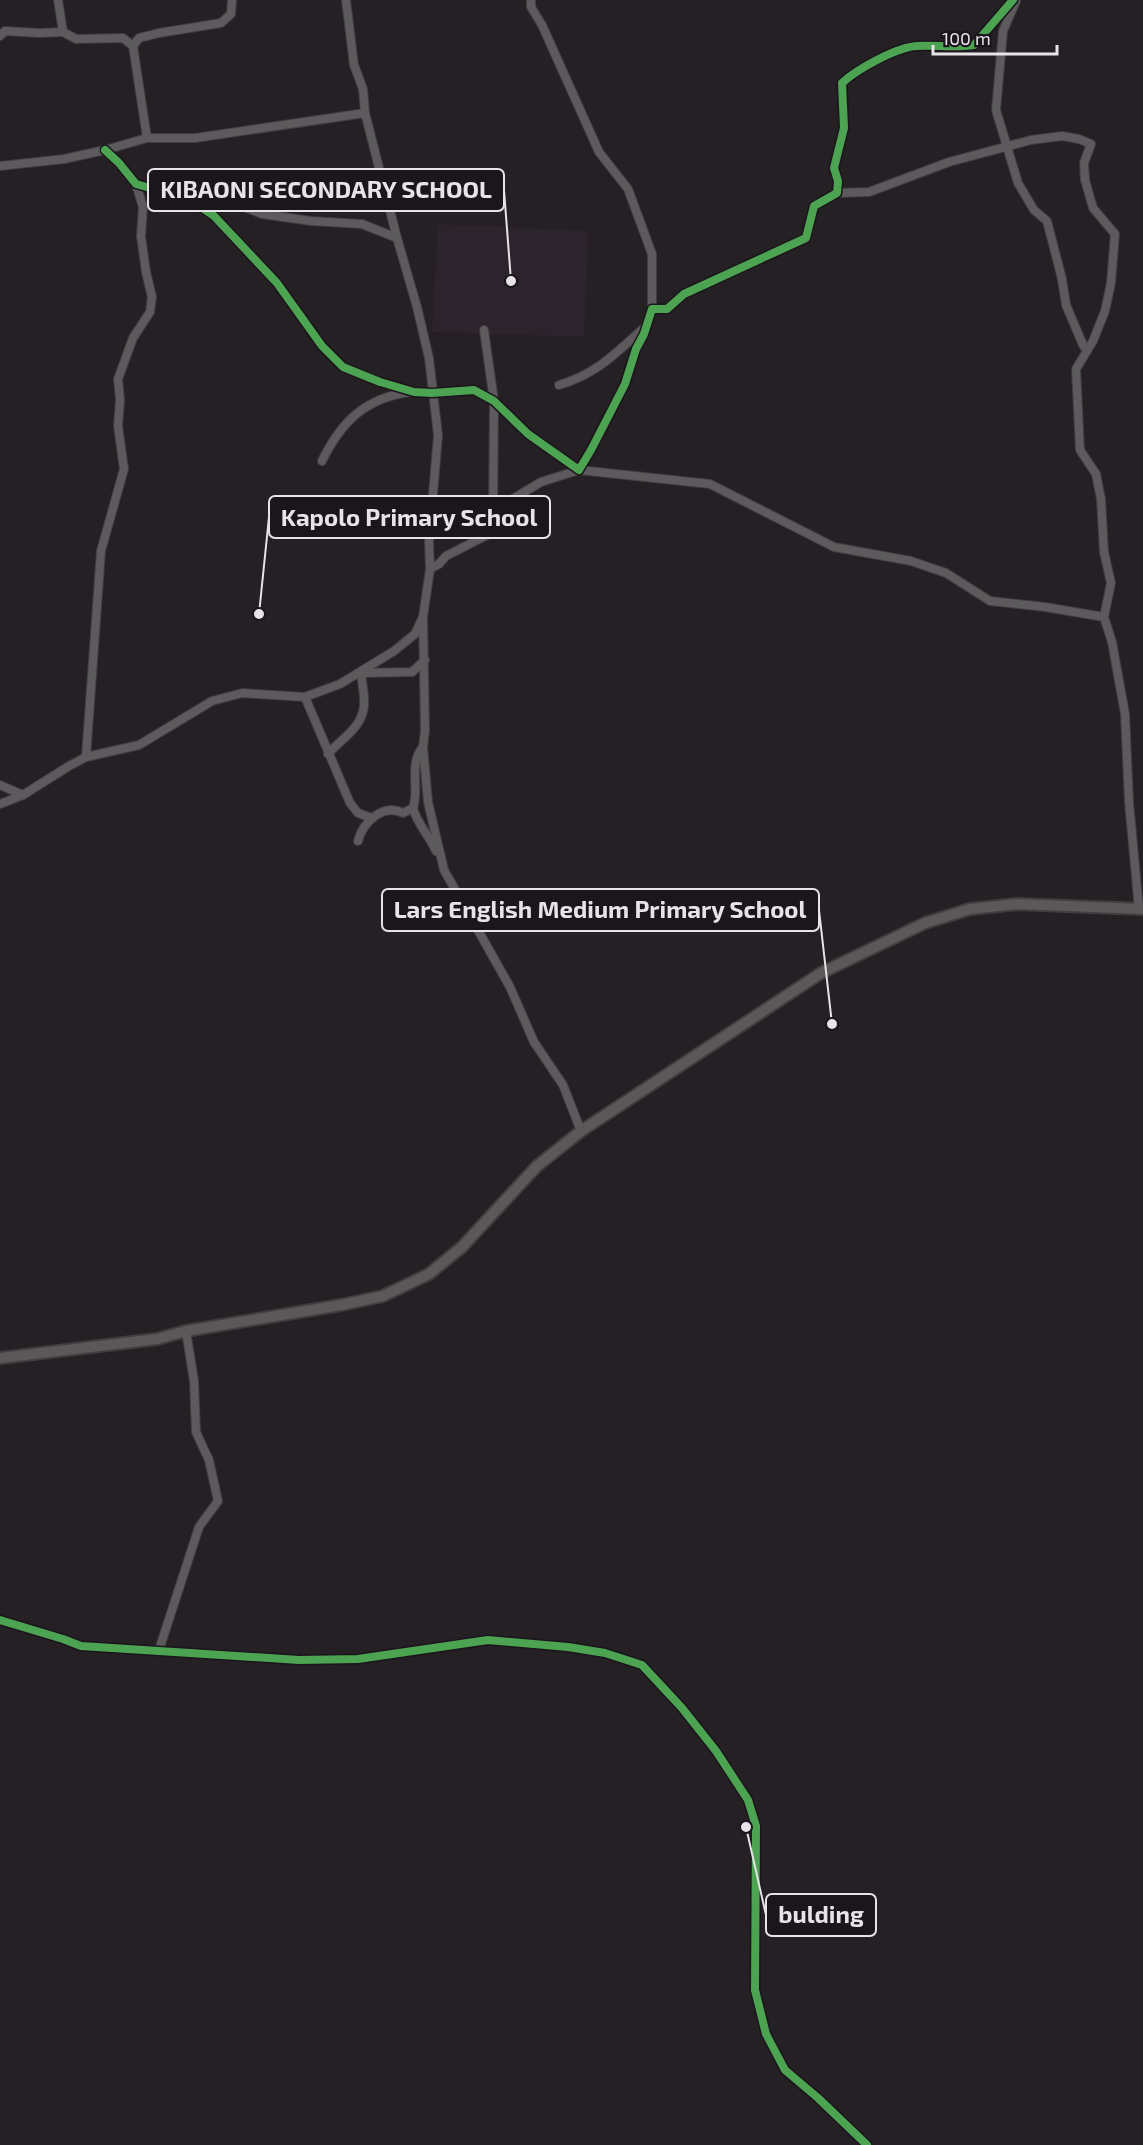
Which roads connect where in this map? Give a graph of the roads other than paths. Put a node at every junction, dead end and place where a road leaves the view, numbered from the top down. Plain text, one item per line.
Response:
1 (58, 0) edge
2 (232, 0) edge
3 (346, 0) edge
4 (531, 0) edge
5 (1015, 0) edge
6 (63, 32) junction
7 (0, 36) edge
8 (133, 46) junction
9 (365, 112) junction
10 (147, 138) junction
11 (1007, 147) junction
12 (105, 150) junction
13 (0, 165) edge
14 (136, 184) junction
15 (160, 190) junction
16 (837, 193) junction
17 (397, 238) junction
18 (652, 309) junction
19 (645, 327) junction
20 (484, 330) dead end
21 (1087, 351) junction
22 (559, 385) dead end
23 (414, 392) junction
24 (432, 393) junction
25 (494, 400) junction
26 (322, 461) dead end
27 (579, 470) junction
28 (493, 520) junction
29 (430, 569) junction
30 (423, 617) junction
31 (1104, 617) junction
32 (425, 660) junction
33 (361, 673) junction
34 (403, 674) junction
35 (424, 685) junction
36 (305, 697) junction
37 (423, 747) junction
38 (328, 754) junction
39 (86, 757) junction
40 (0, 785) edge
41 (23, 795) junction
42 (0, 804) edge
43 (413, 808) junction
44 (372, 818) junction
45 (358, 841) dead end
46 (444, 870) junction
47 (1141, 909) edge
48 (581, 1131) junction
49 (186, 1331) junction
50 (0, 1358) edge
51 (0, 1620) edge
52 (159, 1650) junction
53 (867, 2145) edge

1 - 6 street
2 - 8 street
3 - 9 street
4 - 18 street
5 - 11 street
5 - 16 street
6 - 7 street
6 - 8 street
8 - 10 street
9 - 10 street
9 - 17 street
10 - 12 street
11 - 16 street
11 - 21 street
11 - 21 street
12 - 13 street
12 - 14 street
14 - 15 street
14 - 39 street
15 - 17 street
15 - 23 street
16 - 18 street
17 - 24 street
18 - 19 street
19 - 22 street
19 - 27 street
20 - 25 street
21 - 31 street
23 - 24 street
23 - 26 street
24 - 25 street
24 - 29 street
25 - 27 street
25 - 28 street
27 - 28 street
27 - 31 street
28 - 29 street
29 - 30 street
30 - 32 street
30 - 33 street
31 - 47 street
32 - 34 street
32 - 35 street
33 - 34 street
33 - 36 street
33 - 38 street
34 - 35 street
35 - 37 street
36 - 38 street
36 - 39 street
37 - 43 street
37 - 46 street
38 - 44 street
39 - 41 street
40 - 41 street
41 - 42 street
43 - 44 street
43 - 46 street
44 - 45 street
46 - 48 street
47 - 48 main road
48 - 49 main road
49 - 50 main road
49 - 52 street
51 - 52 street
52 - 53 street

